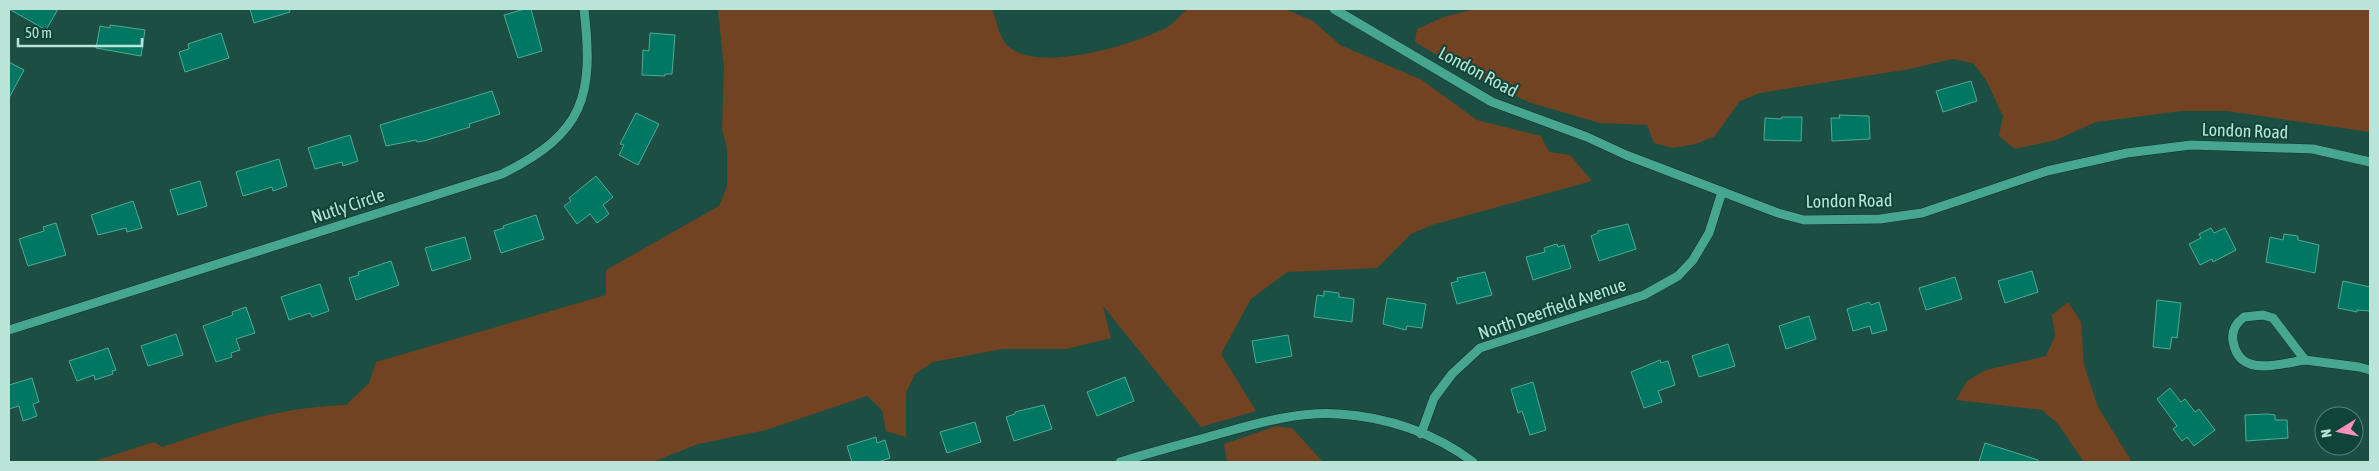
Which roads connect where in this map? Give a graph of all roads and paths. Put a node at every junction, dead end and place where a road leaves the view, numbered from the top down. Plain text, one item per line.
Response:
1 (584, 9) edge
2 (1334, 9) edge
3 (2370, 162) edge
4 (1722, 192) junction
5 (9, 330) edge
6 (2305, 360) junction
7 (2370, 370) edge
8 (1421, 434) junction
9 (1120, 462) edge
10 (1473, 462) edge

1 - 5 street, Nutly Circle
2 - 4 street, London Road
3 - 4 street, London Road
4 - 8 street, North Deerfield Avenue
6 - 6 street
6 - 7 street
8 - 9 street
8 - 10 street

